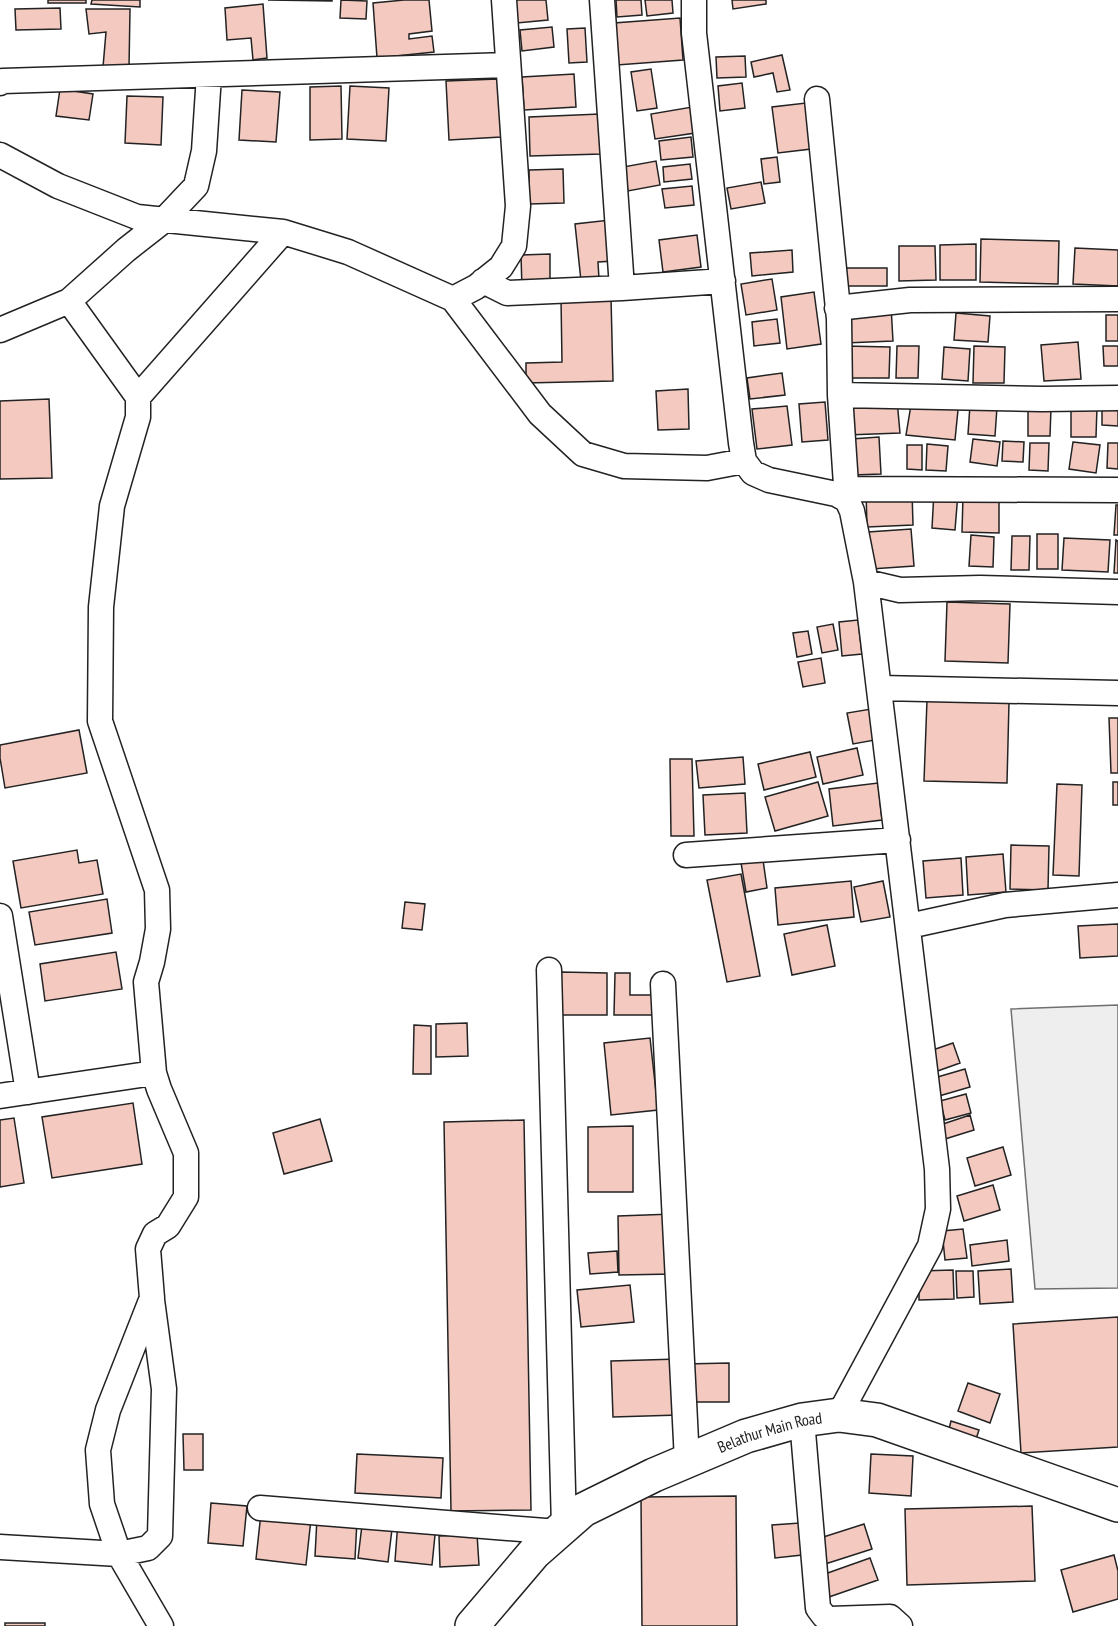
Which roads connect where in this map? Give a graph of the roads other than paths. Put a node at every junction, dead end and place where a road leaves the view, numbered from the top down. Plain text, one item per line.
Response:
1 (504, 0) edge
2 (602, 0) edge
3 (694, 0) edge
4 (508, 65) junction
5 (209, 75) junction
6 (0, 83) edge
7 (817, 99) dead end
8 (0, 155) edge
9 (163, 221) junction
10 (283, 232) junction
11 (483, 281) junction
12 (723, 281) junction
13 (622, 288) junction
14 (453, 299) junction
15 (1118, 299) edge
16 (69, 301) junction
17 (837, 308) junction
18 (0, 330) edge
19 (840, 395) junction
20 (138, 397) junction
21 (1118, 398) edge
22 (744, 461) junction
23 (1118, 490) edge
24 (847, 495) junction
25 (866, 582) junction
26 (1118, 592) edge
27 (880, 688) junction
28 (1118, 693) edge
29 (898, 840) junction
30 (686, 855) dead end
31 (1118, 895) edge
32 (0, 916) edge
33 (909, 926) junction
34 (549, 970) dead end
35 (663, 984) dead end
36 (154, 1073) junction
37 (28, 1092) junction
38 (0, 1096) edge
39 (152, 1298) junction
40 (839, 1415) junction
41 (802, 1420) junction
42 (687, 1461) junction
43 (1118, 1505) edge
44 (260, 1508) dead end
45 (561, 1529) junction
46 (0, 1547) edge
47 (119, 1554) junction
48 (162, 1626) edge
49 (472, 1626) edge
50 (900, 1626) edge

1 - 4 street
2 - 13 street
3 - 12 street
4 - 5 street
4 - 11 street
5 - 6 street
5 - 9 street
7 - 17 street
8 - 9 street
9 - 10 street
9 - 16 street
10 - 14 street
10 - 20 street
11 - 13 street
11 - 14 street
12 - 13 street
12 - 22 street
14 - 22 street
15 - 17 street
16 - 18 street
16 - 20 street
17 - 19 street
19 - 21 street
19 - 24 street
20 - 36 street
22 - 24 street
23 - 24 street
24 - 25 street
25 - 26 street
25 - 27 street
27 - 28 street
27 - 29 street
29 - 30 street
29 - 33 street
31 - 33 street
32 - 37 street
33 - 40 street
34 - 45 street
35 - 42 street
36 - 37 street
36 - 39 street
37 - 38 street
39 - 47 street
39 - 47 street
40 - 41 street, Belathur Main Road
40 - 43 street, Belathur Main Road
41 - 42 street, Belathur Main Road
41 - 50 street
42 - 45 street, Belathur Main Road
44 - 45 street
45 - 49 street, Belathur Main Road
46 - 47 street
47 - 48 street

